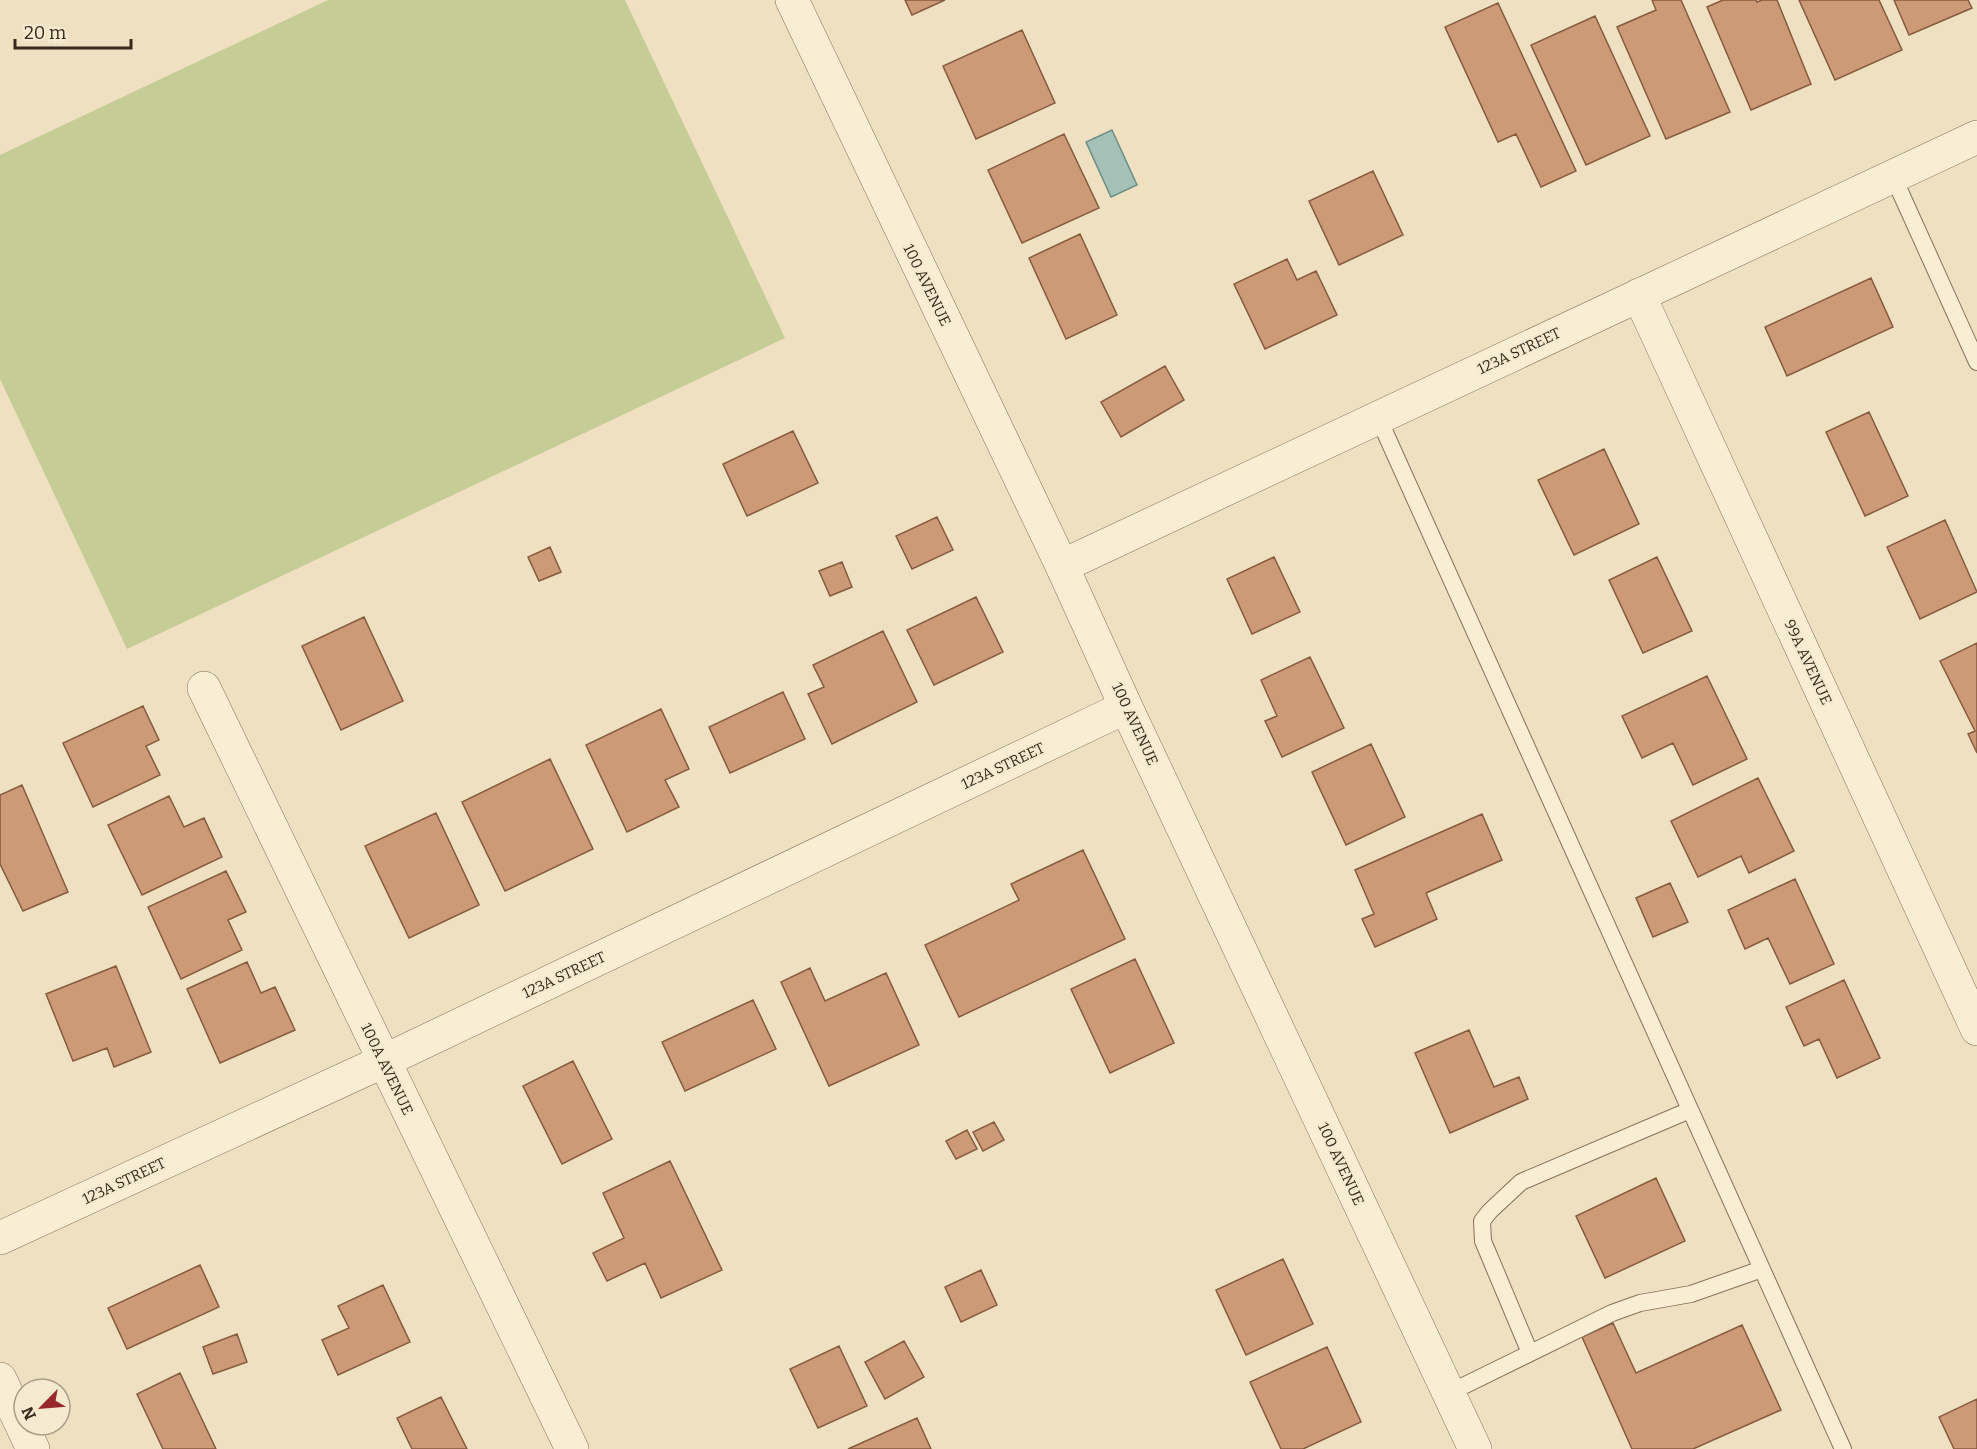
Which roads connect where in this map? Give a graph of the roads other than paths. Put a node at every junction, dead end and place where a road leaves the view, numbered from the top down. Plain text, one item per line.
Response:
1 (792, 0) edge
2 (1977, 137) edge
3 (1893, 176) junction
4 (1639, 295) junction
5 (1977, 362) edge
6 (1378, 417) junction
7 (1062, 566) junction
8 (204, 688) dead end
9 (1126, 707) junction
10 (1977, 1029) edge
11 (384, 1061) junction
12 (1690, 1110) junction
13 (0, 1238) edge
14 (1762, 1269) junction
15 (1530, 1353) junction
16 (0, 1379) edge
17 (1449, 1393) junction
18 (33, 1449) edge
19 (572, 1449) edge
20 (1475, 1449) edge
21 (1843, 1449) edge

1 - 7 street, 100 AVENUE
2 - 3 street, 123A STREET
3 - 4 street, 123A STREET
3 - 5 lane
4 - 6 street, 123A STREET
4 - 10 street, 99A AVENUE
6 - 7 street, 123A STREET
6 - 12 lane
7 - 9 street, 100 AVENUE
8 - 11 street, 100A AVENUE
9 - 11 street, 123A STREET
9 - 17 street, 100 AVENUE
11 - 13 street, 123A STREET
11 - 19 street, 100A AVENUE
12 - 14 lane
12 - 15 lane
14 - 15 lane
14 - 21 lane
15 - 17 lane
16 - 18 street
17 - 20 street, 100 AVENUE

